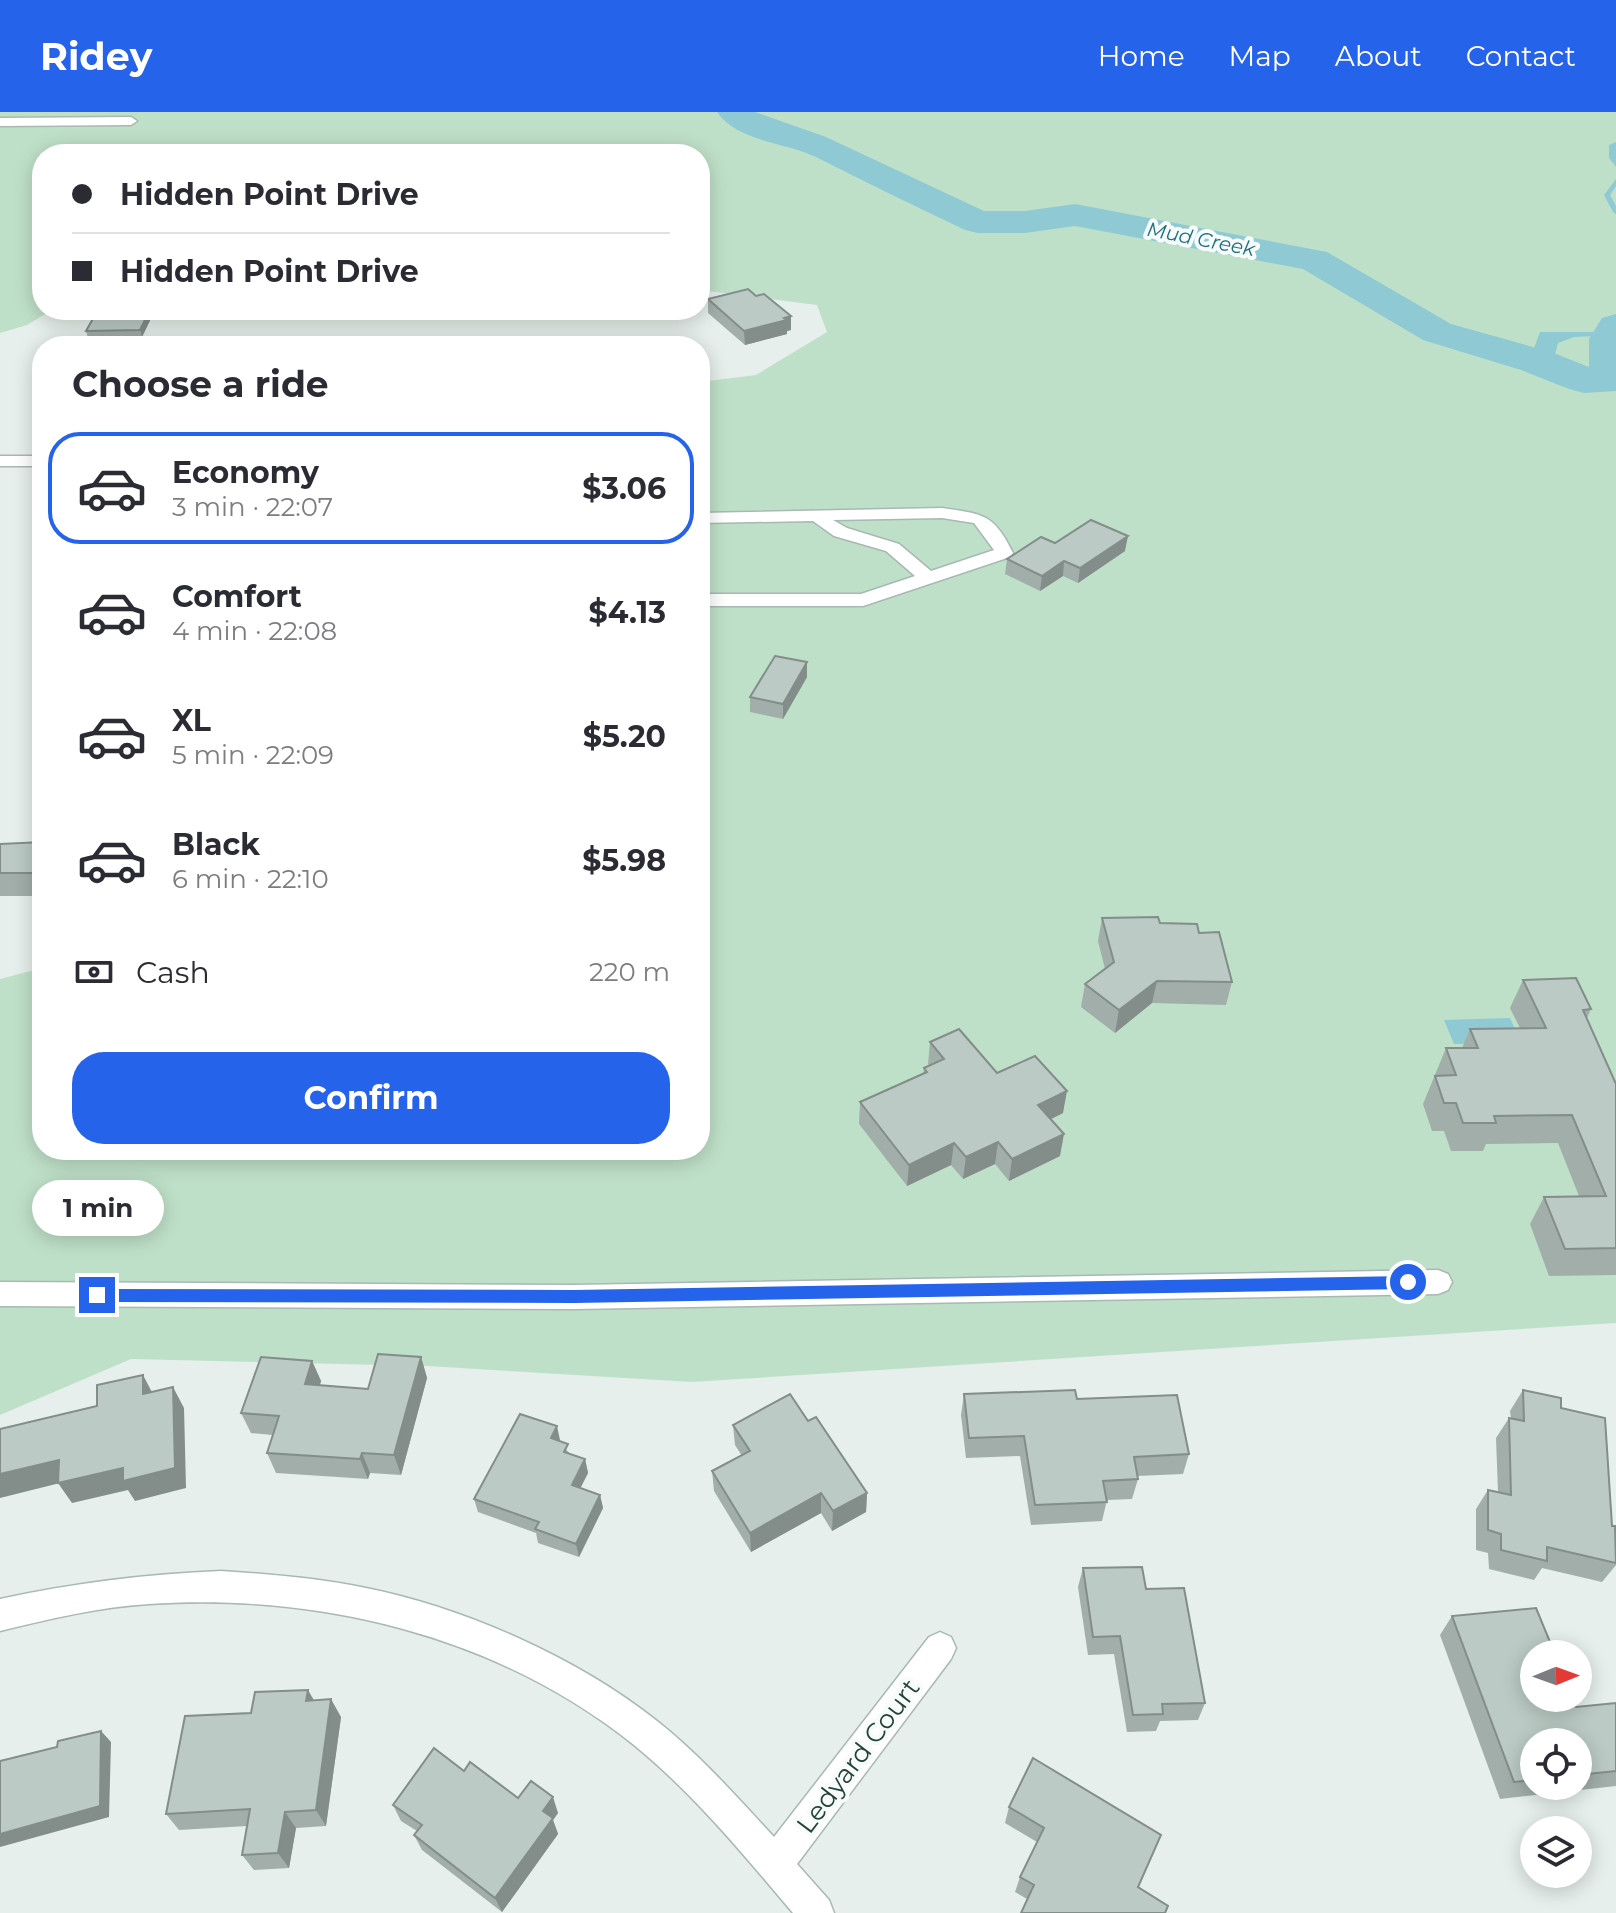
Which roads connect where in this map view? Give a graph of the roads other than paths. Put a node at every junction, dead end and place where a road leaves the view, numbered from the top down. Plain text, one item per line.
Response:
1 (131, 121) dead end
2 (0, 122) edge
3 (0, 461) edge
4 (32, 461) edge
5 (818, 516) junction
6 (710, 518) edge
7 (929, 580) junction
8 (710, 600) edge
9 (1438, 1282) dead end
10 (0, 1294) edge
11 (0, 1615) edge
12 (940, 1648) dead end
13 (775, 1864) junction
14 (816, 1913) edge

1 - 2 street
3 - 4 street
5 - 6 street
5 - 7 street
5 - 7 street
7 - 8 street
9 - 10 street
11 - 13 street
12 - 13 street, Ledyard Court
13 - 14 street

